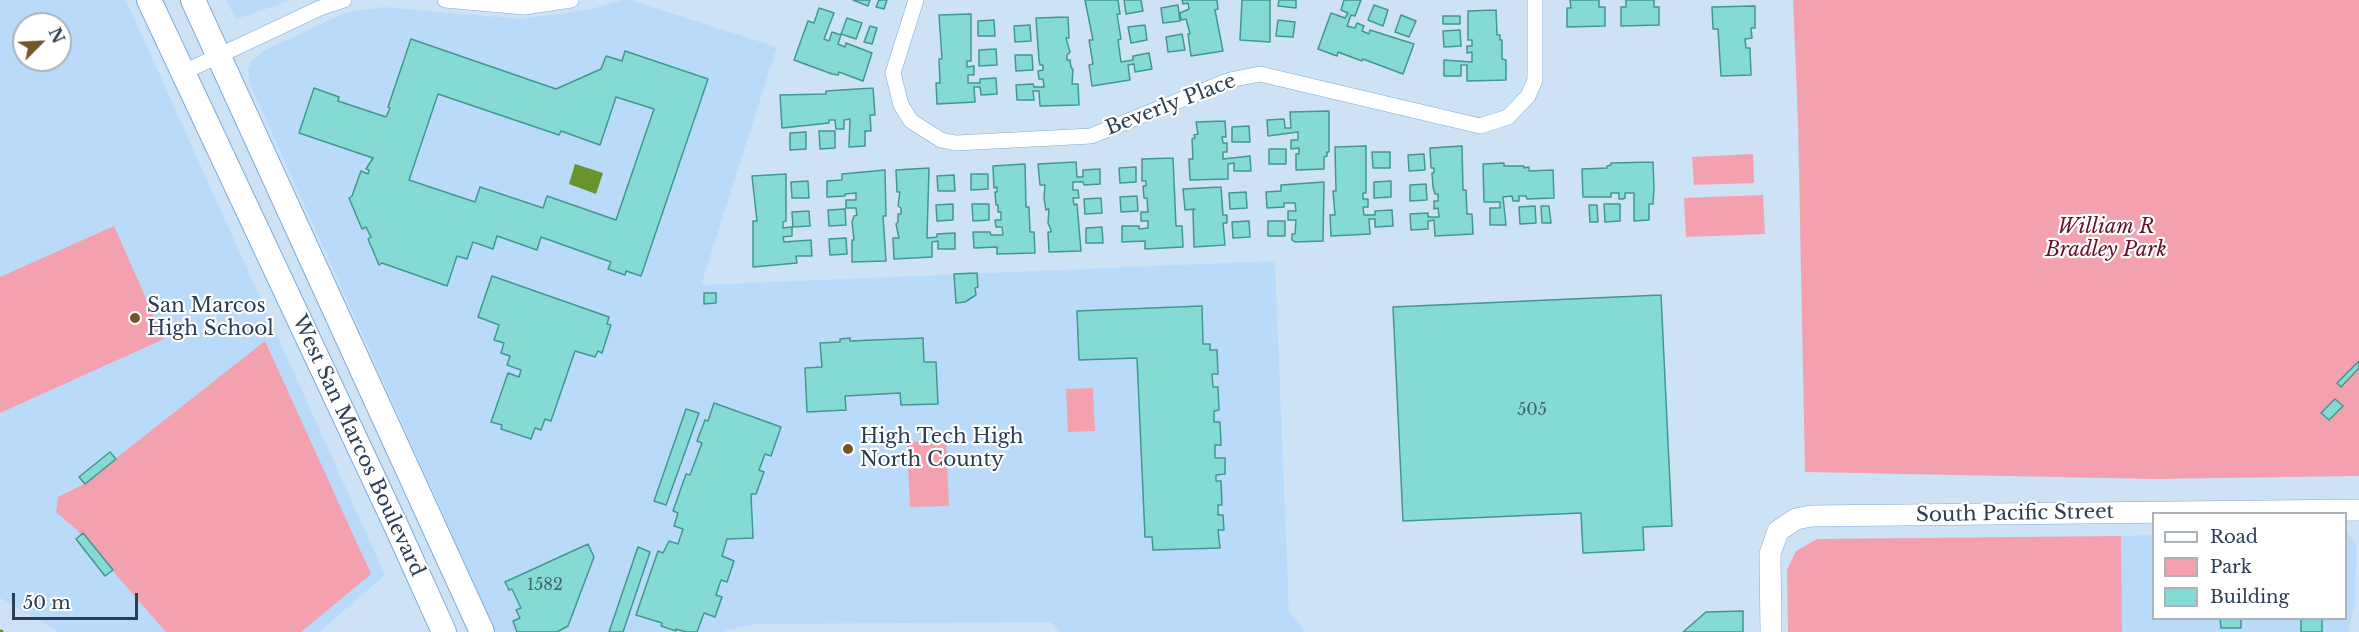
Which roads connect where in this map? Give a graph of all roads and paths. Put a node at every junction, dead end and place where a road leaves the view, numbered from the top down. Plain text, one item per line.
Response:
1 (149, 0) edge
2 (193, 0) edge
3 (344, 0) edge
4 (445, 0) edge
5 (571, 0) edge
6 (916, 0) edge
7 (1535, 0) edge
8 (218, 57) junction
9 (182, 74) junction
10 (2359, 510) edge
11 (2152, 512) edge
12 (2176, 512) edge
13 (444, 632) edge
14 (482, 632) edge
15 (1771, 632) edge

1 - 9 main road, West San Marcos Boulevard
2 - 8 main road, West San Marcos Boulevard
3 - 8 street
4 - 5 street
6 - 7 street, Beverly Place
8 - 9 street
8 - 14 main road, West San Marcos Boulevard
9 - 13 main road, West San Marcos Boulevard
10 - 12 street, South Pacific Street
11 - 15 street, South Pacific Street

